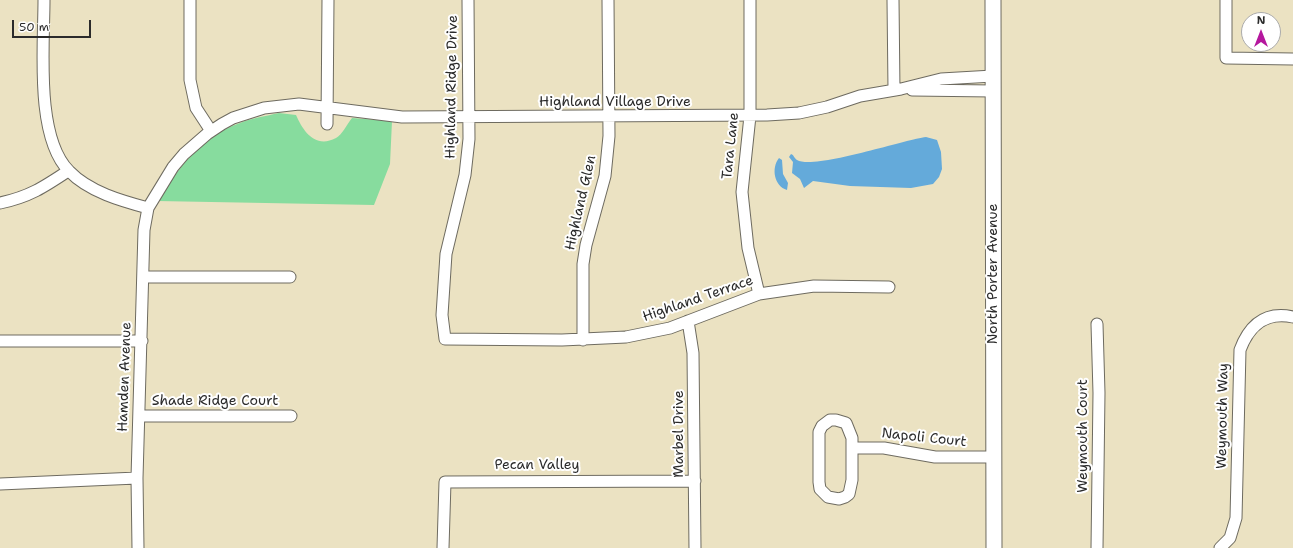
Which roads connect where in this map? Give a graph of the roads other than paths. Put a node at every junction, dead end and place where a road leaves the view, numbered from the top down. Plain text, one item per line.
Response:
1 (44, 0) edge
2 (190, 0) edge
3 (328, 0) edge
4 (468, 0) edge
5 (608, 0) edge
6 (750, 0) edge
7 (893, 0) edge
8 (993, 0) edge
9 (1226, 0) edge
10 (1293, 59) edge
11 (993, 84) junction
12 (898, 90) junction
13 (328, 108) junction
14 (750, 116) junction
15 (470, 117) junction
16 (609, 117) junction
17 (327, 124) dead end
18 (211, 131) junction
19 (68, 171) junction
20 (0, 203) edge
21 (148, 208) junction
22 (143, 277) junction
23 (290, 277) dead end
24 (888, 287) dead end
25 (759, 294) junction
26 (1293, 317) edge
27 (688, 321) junction
28 (1097, 324) dead end
29 (445, 339) joint
30 (142, 340) junction
31 (583, 340) junction
32 (0, 341) edge
33 (139, 416) junction
34 (291, 416) dead end
35 (852, 448) junction
36 (994, 457) junction
37 (137, 478) junction
38 (695, 481) junction
39 (0, 484) edge
40 (138, 548) edge
41 (443, 548) edge
42 (695, 548) edge
43 (994, 548) edge
44 (1097, 548) edge
45 (1220, 548) edge

1 - 19 street
2 - 18 street
3 - 13 street
4 - 15 street, Highland Ridge Drive
5 - 16 street, Highland Glen
6 - 14 street, Tara Lane
7 - 12 street
8 - 11 main road, North Porter Avenue
9 - 10 street
11 - 12 street, Highland Village Drive
11 - 36 main road, North Porter Avenue
12 - 14 street, Highland Village Drive
13 - 15 street, Highland Village Drive
13 - 17 street
13 - 18 street, Highland Village Drive
14 - 16 street, Highland Village Drive
14 - 25 street, Tara Lane
15 - 16 street, Highland Village Drive
15 - 29 street, Highland Ridge Drive
16 - 31 street, Highland Glen
18 - 21 street, Highland Village Drive
19 - 20 street
19 - 21 street
21 - 22 street, Hamden Avenue
22 - 23 street
22 - 30 street, Hamden Avenue
24 - 25 street, Highland Terrace
25 - 27 street, Highland Terrace
26 - 45 street, Weymouth Way
27 - 31 street, Highland Terrace
27 - 38 street, Marbel Drive
28 - 44 street, Weymouth Court
29 - 31 street, Highland Terrace
30 - 32 street
30 - 33 street, Hamden Avenue
33 - 34 street, Shade Ridge Court
33 - 37 street, Hamden Avenue
35 - 35 street
35 - 36 street, Napoli Court
36 - 43 main road, North Porter Avenue
37 - 39 street
37 - 40 street, Hamden Avenue
38 - 41 street, Pecan Valley
38 - 42 street, Marbel Drive

